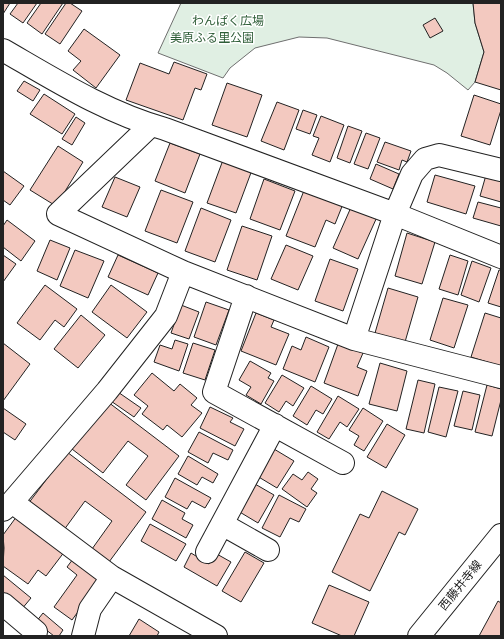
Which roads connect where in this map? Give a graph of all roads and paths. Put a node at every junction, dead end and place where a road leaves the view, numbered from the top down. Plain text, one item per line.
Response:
1 (3, 50) edge
2 (151, 125) junction
3 (501, 170) edge
4 (395, 214) junction
5 (501, 257) edge
6 (183, 272) junction
7 (246, 296) junction
8 (354, 339) junction
9 (501, 377) edge
10 (275, 425) junction
11 (343, 463) dead end
12 (7, 506) edge
13 (222, 524) junction
14 (501, 535) edge
15 (268, 550) dead end
16 (208, 552) dead end
17 (112, 577) junction
18 (3, 604) edge
19 (36, 632) dead end
20 (83, 636) edge
21 (216, 636) edge
22 (419, 636) edge

1 - 2 street
2 - 4 street
2 - 6 street
3 - 4 street
4 - 5 street
4 - 8 street
6 - 7 street
6 - 12 street
7 - 8 street
7 - 10 street
8 - 9 street
10 - 11 street
10 - 13 street
12 - 17 street
13 - 15 street
13 - 16 street
14 - 22 street, 西藤井寺線
17 - 20 street
17 - 21 street
18 - 19 street

